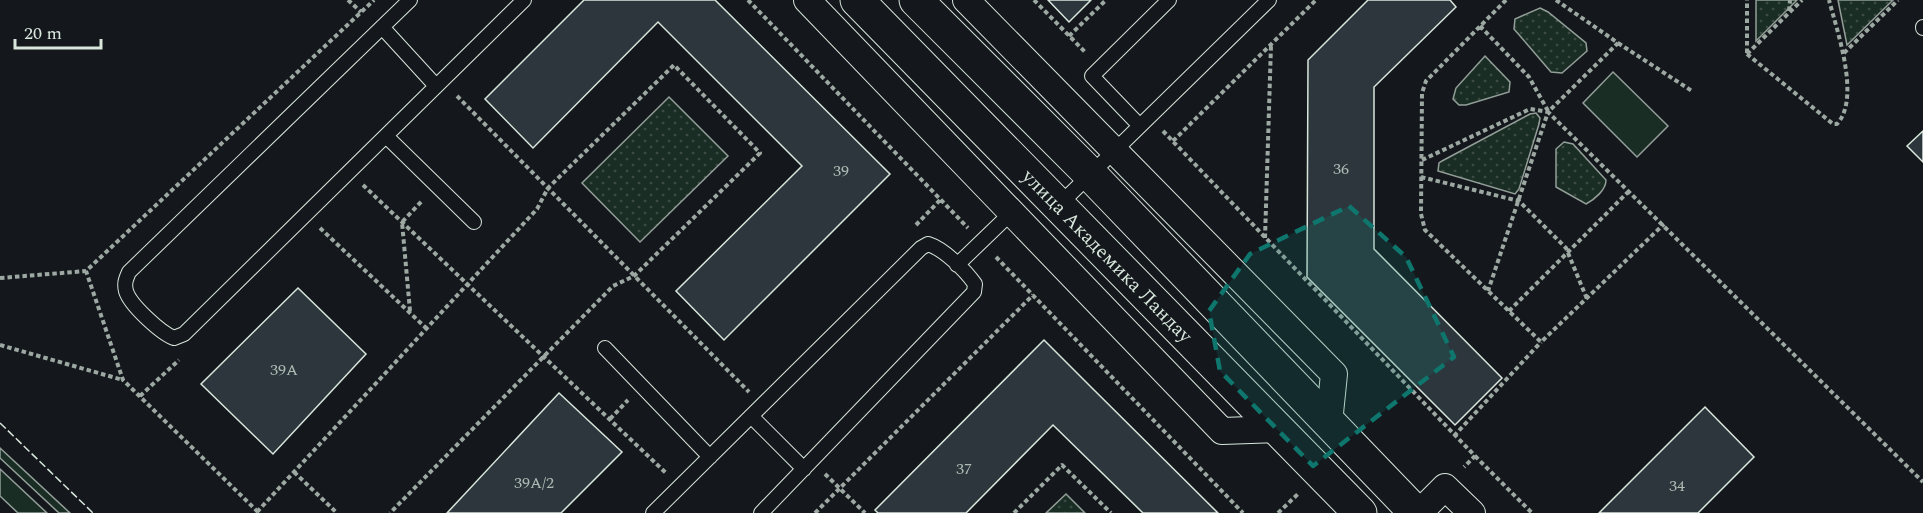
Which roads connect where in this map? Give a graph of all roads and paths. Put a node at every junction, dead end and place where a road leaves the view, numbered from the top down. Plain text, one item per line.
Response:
1 (348, 0) edge
2 (374, 0) edge
3 (410, 0) edge
4 (524, 0) edge
5 (807, 0) edge
6 (857, 0) edge
7 (916, 0) edge
8 (966, 0) edge
9 (1106, 0) edge
10 (1170, 0) edge
11 (1269, 0) edge
12 (1316, 0) edge
13 (1506, 0) edge
14 (1557, 0) edge
15 (1747, 0) edge
16 (1790, 0) edge
17 (1802, 0) edge
18 (1829, 0) edge
19 (1898, 0) edge
20 (361, 12) junction
21 (1789, 12) junction
22 (1480, 26) junction
23 (382, 27) junction
24 (1069, 36) dead end
25 (1618, 43) junction
26 (1271, 44) junction
27 (1747, 54) junction
28 (1843, 54) junction
29 (439, 83) junction
30 (1692, 91) dead end
31 (1548, 112) junction
32 (1140, 126) junction
33 (386, 136) junction
34 (1115, 150) junction
35 (1422, 160) junction
36 (1090, 174) junction
37 (1421, 177) junction
38 (358, 181) dead end
39 (437, 186) junction
40 (548, 188) junction
41 (1629, 191) junction
42 (1519, 201) junction
43 (1059, 205) junction
44 (1011, 213) junction
45 (319, 221) dead end
46 (402, 222) junction
47 (474, 222) dead end
48 (1664, 225) junction
49 (1265, 238) junction
50 (1568, 252) junction
51 (957, 265) junction
52 (86, 271) junction
53 (634, 276) junction
54 (0, 278) edge
55 (468, 283) junction
56 (1488, 291) junction
57 (1033, 295) dead end
58 (1587, 298) junction
59 (1509, 311) junction
60 (410, 313) junction
61 (426, 328) junction
62 (184, 334) junction
63 (1541, 342) junction
64 (0, 345) edge
65 (605, 348) dead end
66 (544, 356) junction
67 (123, 380) junction
68 (140, 396) junction
69 (762, 405) junction
70 (751, 416) junction
71 (1329, 423) junction
72 (1279, 429) junction
73 (1454, 436) junction
74 (1475, 456) junction
75 (710, 457) junction
76 (808, 465) junction
77 (294, 472) junction
78 (667, 474) dead end
79 (1923, 482) edge
80 (1445, 487) junction
81 (840, 489) junction
82 (258, 512) edge
83 (337, 513) edge
84 (390, 513) edge
85 (653, 513) edge
86 (761, 513) edge
87 (815, 513) edge
88 (865, 513) edge
89 (1014, 513) edge
90 (1111, 513) edge
91 (1360, 513) edge
92 (1417, 513) edge
93 (1472, 513) edge
94 (1532, 513) edge

1 - 20 path
2 - 20 path
3 - 23 lane
4 - 29 lane
5 - 44 street
6 - 43 street, улица Академика Ландау
7 - 36 street
8 - 34 street
9 - 24 path
10 - 32 lane
11 - 32 lane
12 - 26 path
13 - 22 path
14 - 25 path
15 - 27 path
16 - 21 path
17 - 21 path
18 - 28 path
19 - 28 path
20 - 52 path
21 - 27 path
22 - 31 path
22 - 35 path
23 - 29 lane
23 - 62 lane
25 - 30 path
25 - 31 path
26 - 49 path
26 - 49 path
27 - 28 path
29 - 33 lane
29 - 40 path
31 - 35 path
31 - 41 path
31 - 42 path
32 - 34 lane
33 - 39 lane
33 - 62 lane
34 - 36 lane
34 - 71 street
35 - 37 path
36 - 43 lane
36 - 71 street
37 - 42 path
37 - 56 path
38 - 46 path
39 - 46 path
39 - 47 lane
40 - 53 path
40 - 53 path
40 - 55 path
41 - 48 path
41 - 50 path
42 - 50 path
42 - 56 path
43 - 72 street, улица Академика Ландау
44 - 51 lane
44 - 72 street
45 - 60 path
46 - 55 path
46 - 60 path
48 - 58 path
48 - 79 path
49 - 73 path
50 - 58 path
50 - 59 path
51 - 69 lane
51 - 76 lane
52 - 54 path
52 - 67 path
53 - 66 path
53 - 69 path
55 - 61 path
55 - 66 path
56 - 59 path
57 - 81 path
58 - 63 path
59 - 63 path
60 - 61 path
61 - 77 path
62 - 68 path
63 - 73 path
64 - 67 path
65 - 75 lane
66 - 78 path
66 - 84 path
67 - 68 path
68 - 82 path
69 - 70 lane
70 - 75 lane
70 - 76 lane
71 - 92 street
72 - 91 street, улица Академика Ландау
73 - 74 path
74 - 80 path
74 - 94 path
75 - 85 lane
76 - 81 path
76 - 86 lane
77 - 82 path
77 - 83 path
80 - 92 street
80 - 93 street
81 - 87 path
81 - 88 path
89 - 90 path

